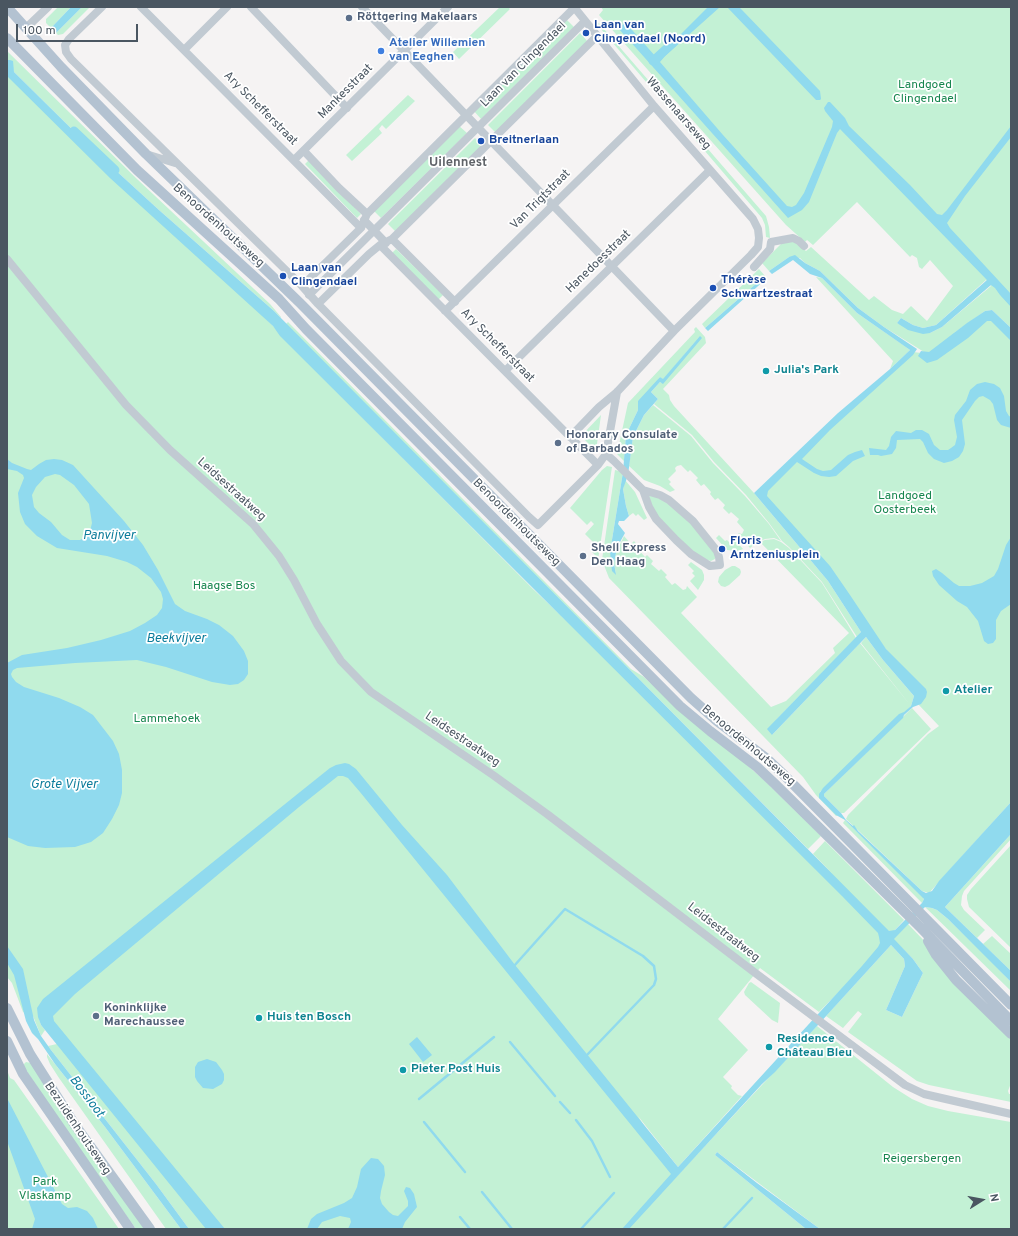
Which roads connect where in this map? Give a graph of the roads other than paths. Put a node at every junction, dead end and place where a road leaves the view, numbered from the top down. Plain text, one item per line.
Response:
1 (7, 7) edge
2 (48, 7) edge
3 (102, 7) edge
4 (141, 7) edge
5 (227, 7) edge
6 (251, 7) edge
7 (362, 7) edge
8 (448, 7) edge
9 (574, 7) edge
10 (585, 21) junction
11 (26, 28) junction
12 (597, 36) junction
13 (7, 38) edge
14 (184, 50) junction
15 (404, 51) junction
16 (654, 106) junction
17 (347, 108) junction
18 (465, 115) junction
19 (478, 128) junction
20 (491, 142) junction
21 (304, 151) junction
22 (146, 154) junction
23 (294, 160) junction
24 (178, 164) junction
25 (710, 170) junction
26 (553, 206) junction
27 (365, 217) junction
28 (361, 228) junction
29 (374, 231) junction
30 (759, 238) junction
31 (386, 242) junction
32 (771, 242) junction
33 (804, 246) dead end
34 (7, 259) edge
35 (612, 267) junction
36 (754, 267) dead end
37 (302, 286) junction
38 (309, 295) junction
39 (455, 302) junction
40 (318, 304) junction
41 (446, 311) junction
42 (674, 331) junction
43 (505, 371) junction
44 (617, 392) junction
45 (570, 437) junction
46 (606, 454) junction
47 (598, 465) junction
48 (643, 490) junction
49 (921, 928) junction
50 (1011, 1005) edge
51 (7, 1008) edge
52 (1011, 1021) edge
53 (1011, 1034) edge
54 (7, 1041) edge
55 (1011, 1114) edge
56 (130, 1229) edge
57 (150, 1229) edge

1 - 11 main road, Benoordenhoutseweg
2 - 11 street
3 - 24 street, Benoordenhoutseweg
4 - 14 street, Ary Schefferstraat
5 - 14 street
6 - 17 street
7 - 15 street
8 - 15 street, Mankesstraat
9 - 10 street, Wassenaarseweg
9 - 18 street, Laan van Clingendael
10 - 12 street, Wassenaarseweg
10 - 19 street, Laan van Clingendael
11 - 22 main road, Benoordenhoutseweg
12 - 16 street, Wassenaarseweg
12 - 20 street
13 - 49 main road, Benoordenhoutseweg
14 - 23 street, Ary Schefferstraat
15 - 17 street, Mankesstraat
15 - 18 street
16 - 25 street, Wassenaarseweg
16 - 26 street, Van Trigtstraat
17 - 21 street, Mankesstraat
18 - 19 street
18 - 27 street, Laan van Clingendael
19 - 20 street
19 - 29 street, Laan van Clingendael
20 - 26 street
20 - 31 street
21 - 23 street, Mankesstraat
21 - 27 street, Ary Schefferstraat
22 - 24 street, Benoordenhoutseweg
22 - 50 main road, Benoordenhoutseweg
23 - 28 street, Ary Schefferstraat
24 - 37 street, Benoordenhoutseweg
25 - 30 street, Wassenaarseweg
25 - 35 street, Hanedoesstraat
26 - 35 street
26 - 39 street, Van Trigtstraat
27 - 28 street, Laan van Clingendael
27 - 29 street, Ary Schefferstraat
28 - 37 street, Laan van Clingendael
29 - 31 street, Ary Schefferstraat
29 - 38 street, Laan van Clingendael
30 - 32 street
30 - 42 street
31 - 39 street, Ary Schefferstraat
31 - 40 street
31 - 41 street, Ary Schefferstraat
32 - 33 street
32 - 36 street
34 - 55 street, Leidsestraatweg
35 - 42 street
35 - 43 street, Hanedoesstraat
37 - 38 street, Benoordenhoutseweg
38 - 40 street, Benoordenhoutseweg
39 - 41 street, Van Trigtstraat
40 - 47 street, Benoordenhoutseweg
41 - 43 street, Ary Schefferstraat
42 - 44 street
43 - 45 street, Ary Schefferstraat
44 - 45 street
44 - 46 street
45 - 47 street, Ary Schefferstraat
46 - 47 street
46 - 48 street
48 - 48 street
49 - 52 main road, Benoordenhoutseweg
49 - 53 main road
51 - 57 main road, Bezuidenhoutseweg
54 - 56 main road, Bezuidenhoutseweg

